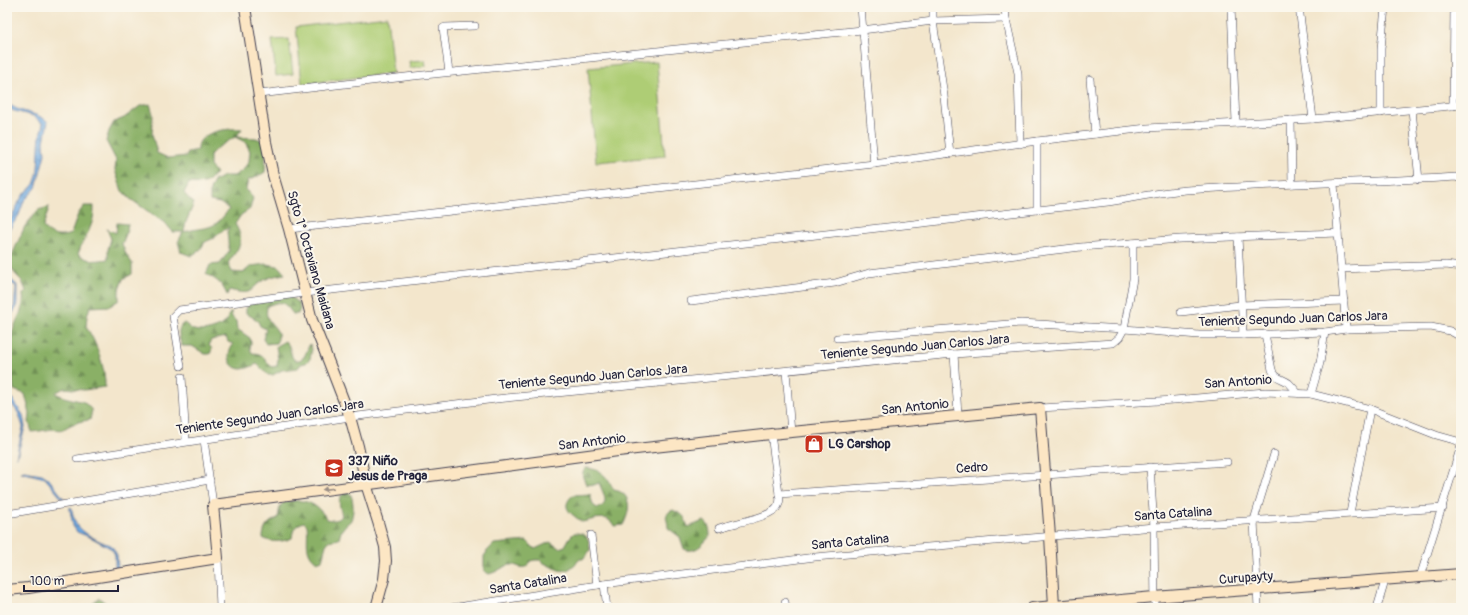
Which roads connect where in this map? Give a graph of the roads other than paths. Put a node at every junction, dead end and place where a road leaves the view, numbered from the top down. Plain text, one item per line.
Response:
1 (245, 7) edge
2 (861, 7) edge
3 (933, 7) edge
4 (1005, 7) edge
5 (1231, 7) edge
6 (1299, 7) edge
7 (1385, 7) edge
8 (1454, 7) edge
9 (1006, 19) junction
10 (933, 21) junction
11 (475, 26) dead end
12 (862, 30) junction
13 (1457, 51) edge
14 (449, 72) junction
15 (1090, 79) dead end
16 (259, 94) junction
17 (1461, 105) edge
18 (1453, 106) junction
19 (1412, 110) junction
20 (1381, 113) junction
21 (1312, 119) junction
22 (1291, 120) junction
23 (1236, 122) junction
24 (1095, 134) junction
25 (1037, 141) junction
26 (1020, 144) junction
27 (950, 154) junction
28 (874, 164) junction
29 (1461, 179) edge
30 (1419, 180) junction
31 (1292, 184) junction
32 (1334, 184) junction
33 (1037, 209) junction
34 (290, 229) junction
35 (1338, 234) junction
36 (1238, 237) junction
37 (1133, 243) junction
38 (1461, 267) edge
39 (1341, 269) junction
40 (305, 293) junction
41 (691, 301) dead end
42 (1344, 302) junction
43 (1240, 305) junction
44 (1181, 312) dead end
45 (1124, 329) junction
46 (1346, 329) junction
47 (1325, 332) junction
48 (1265, 334) junction
49 (1242, 335) junction
50 (1461, 337) edge
51 (837, 338) dead end
52 (954, 354) junction
53 (181, 366) dead end
54 (786, 371) junction
55 (182, 377) dead end
56 (1298, 393) junction
57 (1311, 394) junction
58 (1040, 408) junction
59 (1370, 409) junction
60 (958, 415) junction
61 (350, 417) junction
62 (791, 433) junction
63 (771, 434) junction
64 (204, 440) junction
65 (186, 441) junction
66 (1461, 442) edge
67 (1461, 446) edge
68 (1274, 454) dead end
69 (77, 459) dead end
70 (1227, 462) dead end
71 (1150, 467) junction
72 (1046, 475) junction
73 (210, 480) junction
74 (366, 484) junction
75 (780, 494) junction
76 (213, 505) junction
77 (1443, 508) junction
78 (7, 514) edge
79 (1350, 514) junction
80 (1254, 520) junction
81 (1154, 527) junction
82 (719, 528) dead end
83 (591, 535) dead end
84 (1050, 536) junction
85 (218, 558) junction
86 (1461, 574) edge
87 (1420, 577) junction
88 (1385, 581) junction
89 (600, 584) junction
90 (7, 590) edge
91 (1258, 590) junction
92 (1154, 597) junction
93 (478, 606) edge
94 (1054, 607) edge
95 (220, 608) edge
96 (376, 608) edge
97 (451, 608) edge
98 (607, 608) edge
99 (1032, 608) edge
100 (1155, 608) edge
101 (1258, 608) edge
102 (1377, 608) edge

1 - 16 street, Sgto 1° Octaviano Maidana
2 - 12 street
3 - 10 street
4 - 9 street
5 - 23 street
6 - 21 street
7 - 20 street
8 - 13 street
9 - 10 street
9 - 26 street
10 - 12 street
10 - 27 street
11 - 14 street
12 - 14 street
12 - 28 street
13 - 18 street
14 - 16 street
15 - 24 street
16 - 34 street, Sgto 1° Octaviano Maidana
17 - 18 street
18 - 19 street
19 - 20 street
19 - 30 street
20 - 21 street
21 - 22 street
22 - 23 street
22 - 31 street
23 - 24 street
24 - 25 street
25 - 26 street
25 - 33 street
26 - 27 street
27 - 28 street
28 - 34 street
29 - 30 street
30 - 32 street
31 - 32 street
31 - 33 street
32 - 35 street
33 - 40 street
34 - 40 street, Sgto 1° Octaviano Maidana
35 - 36 street
35 - 39 street
36 - 37 street
36 - 43 street
37 - 41 street
37 - 45 street
38 - 39 street
39 - 42 street
40 - 53 street
40 - 61 street, Sgto 1° Octaviano Maidana
42 - 43 street
42 - 46 street
43 - 44 street
43 - 49 street
45 - 49 street, Teniente Segundo Juan Carlos Jara
45 - 51 street, Teniente Segundo Juan Carlos Jara
45 - 52 street, Teniente Segundo Juan Carlos Jara
46 - 47 street, Teniente Segundo Juan Carlos Jara
46 - 50 street, Teniente Segundo Juan Carlos Jara
47 - 48 street, Teniente Segundo Juan Carlos Jara
47 - 57 street
48 - 49 street, Teniente Segundo Juan Carlos Jara
48 - 56 street
52 - 54 street, Teniente Segundo Juan Carlos Jara
52 - 60 street
54 - 61 street, Teniente Segundo Juan Carlos Jara
54 - 62 street
55 - 65 street
56 - 57 street, San Antonio
56 - 58 street, San Antonio
57 - 59 street, San Antonio
58 - 60 street, San Antonio
58 - 72 street
59 - 66 street, San Antonio
59 - 79 street
60 - 62 street, San Antonio
61 - 64 street, Teniente Segundo Juan Carlos Jara
61 - 74 street, Sgto 1° Octaviano Maidana
62 - 63 street, San Antonio
63 - 74 street, San Antonio
63 - 75 street
64 - 65 street, Teniente Segundo Juan Carlos Jara
64 - 73 street
65 - 69 street, Teniente Segundo Juan Carlos Jara
67 - 77 street
68 - 80 street
70 - 71 street, Cedro
71 - 72 street, Cedro
71 - 81 street
72 - 75 street, Cedro
72 - 84 street
73 - 76 street
73 - 78 street
74 -> 76 street, San Antonio
74 - 96 street, Sgto 1° Octaviano Maidana
75 - 82 street
76 - 85 street
77 - 79 street, Santa Catalina
77 - 87 street
79 - 80 street, Santa Catalina
80 - 81 street, Santa Catalina
80 - 91 street
81 - 84 street, Santa Catalina
81 - 92 street
83 - 89 street
84 - 89 street, Santa Catalina
84 - 94 street
85 - 90 street
85 - 95 street
86 - 87 street, Curupayty
87 - 88 street, Curupayty
88 - 91 street, Curupayty
88 - 102 street
89 - 93 street, Santa Catalina
89 - 98 street
91 - 92 street, Curupayty
91 - 101 street
92 - 94 street, Curupayty
92 - 100 street
93 - 97 street, Santa Catalina
94 - 99 street, Curupayty

